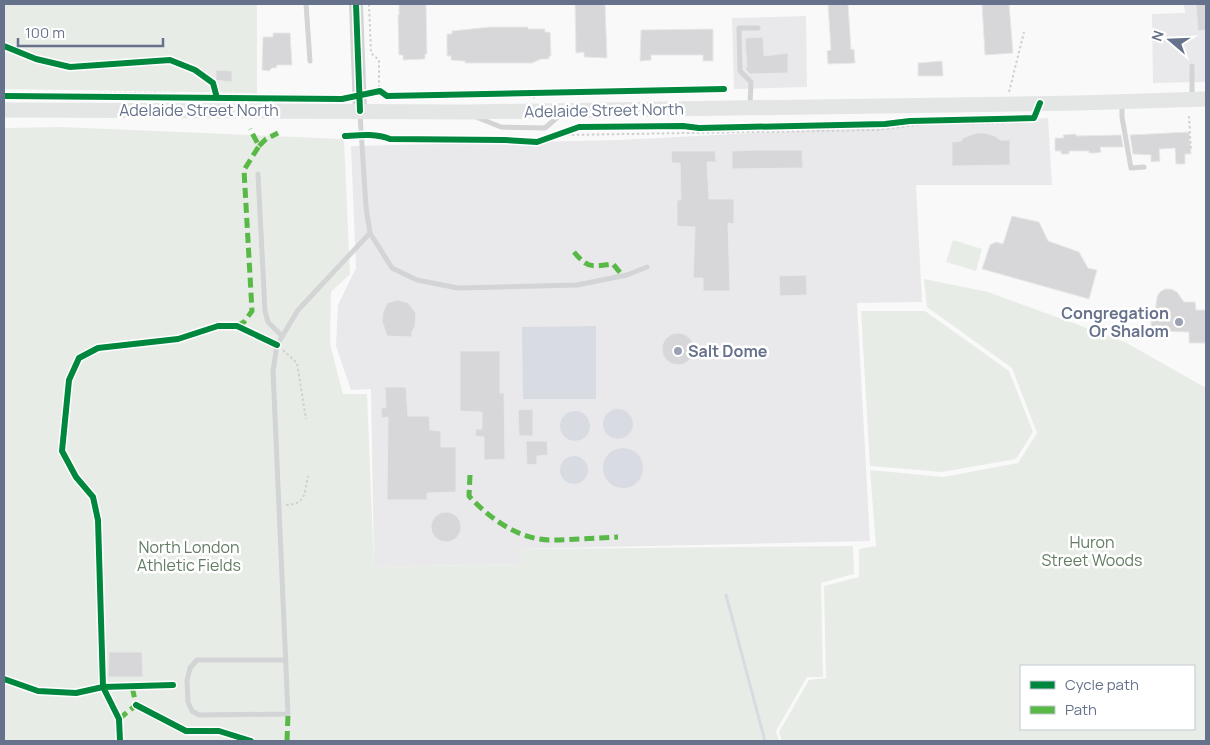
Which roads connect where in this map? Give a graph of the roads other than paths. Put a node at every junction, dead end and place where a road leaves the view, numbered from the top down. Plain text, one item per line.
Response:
1 (306, 4) edge
2 (356, 4) edge
3 (758, 28) dead end
4 (310, 61) dead end
5 (1192, 66) dead end
6 (1202, 98) edge
7 (1122, 102) junction
8 (750, 108) junction
9 (4, 110) edge
10 (360, 111) junction
11 (1144, 167) dead end
12 (258, 174) dead end
13 (370, 233) junction
14 (647, 267) dead end
15 (282, 336) junction
16 (286, 660) junction

1 - 4 lane
2 - 10 street
3 - 8 lane
5 - 6 lane
6 - 7 main road, Adelaide Street North
7 - 8 main road, Adelaide Street North
7 - 11 lane
8 - 10 main road, Adelaide Street North
9 - 10 main road, Adelaide Street North
10 - 13 lane
12 - 15 lane
13 - 14 lane
13 - 15 lane
15 - 16 lane
16 - 16 lane

